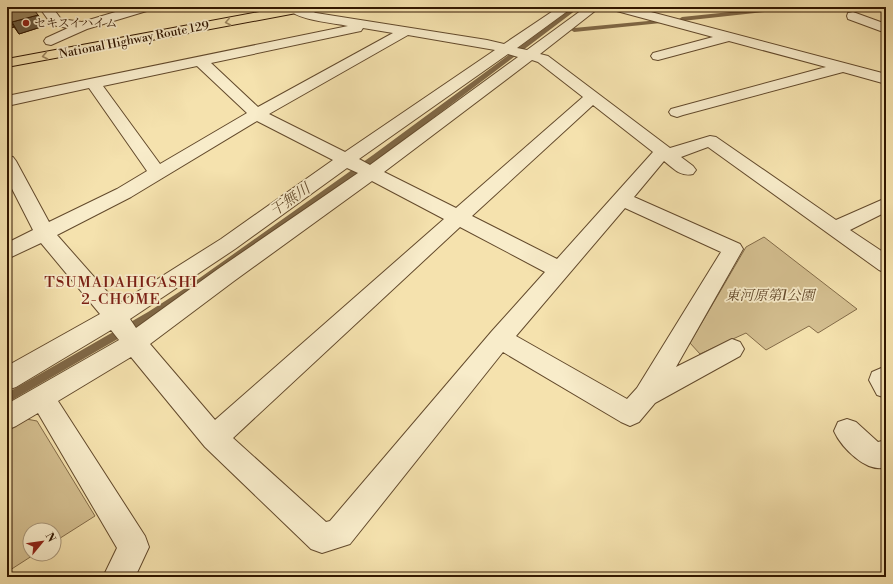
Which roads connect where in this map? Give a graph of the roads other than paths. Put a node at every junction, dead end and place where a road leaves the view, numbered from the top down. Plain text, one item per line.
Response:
1 (45, 7) edge
2 (146, 7) edge
3 (240, 7) edge
4 (567, 7) edge
5 (594, 7) edge
6 (619, 7) edge
7 (301, 8) edge
8 (853, 16) dead end
9 (369, 25) junction
10 (82, 26) junction
11 (134, 26) dead end
12 (886, 29) edge
13 (111, 30) dead end
14 (406, 31) junction
15 (729, 36) junction
16 (51, 41) junction
17 (22, 47) dead end
18 (519, 52) junction
19 (658, 56) dead end
20 (201, 61) junction
21 (7, 64) edge
22 (842, 67) junction
23 (886, 79) edge
24 (93, 83) junction
25 (593, 96) junction
26 (7, 101) edge
27 (677, 112) dead end
28 (257, 114) junction
29 (666, 154) junction
30 (7, 161) edge
31 (359, 166) junction
32 (687, 170) dead end
33 (158, 173) junction
34 (621, 199) junction
35 (886, 204) edge
36 (457, 218) junction
37 (836, 229) junction
38 (46, 234) junction
39 (7, 252) edge
40 (886, 265) edge
41 (560, 270) junction
42 (124, 329) junction
43 (500, 338) junction
44 (732, 349) dead end
45 (886, 377) edge
46 (7, 379) edge
47 (886, 387) edge
48 (42, 397) junction
49 (645, 397) junction
50 (7, 418) edge
51 (847, 431) dead end
52 (214, 438) junction
53 (874, 456) edge
54 (119, 577) edge

1 - 10 street
2 - 10 street
3 - 11 highway, National Highway Route 129
4 - 18 street
5 - 18 street
6 - 15 street
7 - 9 street
7 -> 21 highway, National Highway Route 129
8 - 12 street
9 - 14 street
9 - 20 street
10 - 16 street
13 - 16 highway, National Highway Route 129
14 - 18 street
14 - 28 street
15 - 19 street
15 - 22 street
16 - 17 highway, National Highway Route 129
18 - 25 street
18 - 31 street
18 - 31 street
20 - 24 street
20 - 28 street
22 - 23 street
22 - 27 street
24 - 26 street
24 - 33 street
25 - 29 street
25 - 36 street
28 - 31 street
28 - 33 street
29 - 32 street
29 - 34 street
29 - 37 street
30 - 38 street
31 - 36 street
31 - 42 street
31 - 42 street
33 - 38 street
34 - 41 street
34 - 49 street
35 - 37 street
36 - 41 street
36 - 52 street
37 - 40 street
38 - 39 street
38 - 42 street
41 - 43 street
42 - 46 street
42 - 48 street
42 - 52 street
43 - 49 street
43 - 52 street
44 - 49 street
45 - 47 street
48 - 50 street
48 - 54 street
51 - 53 street

